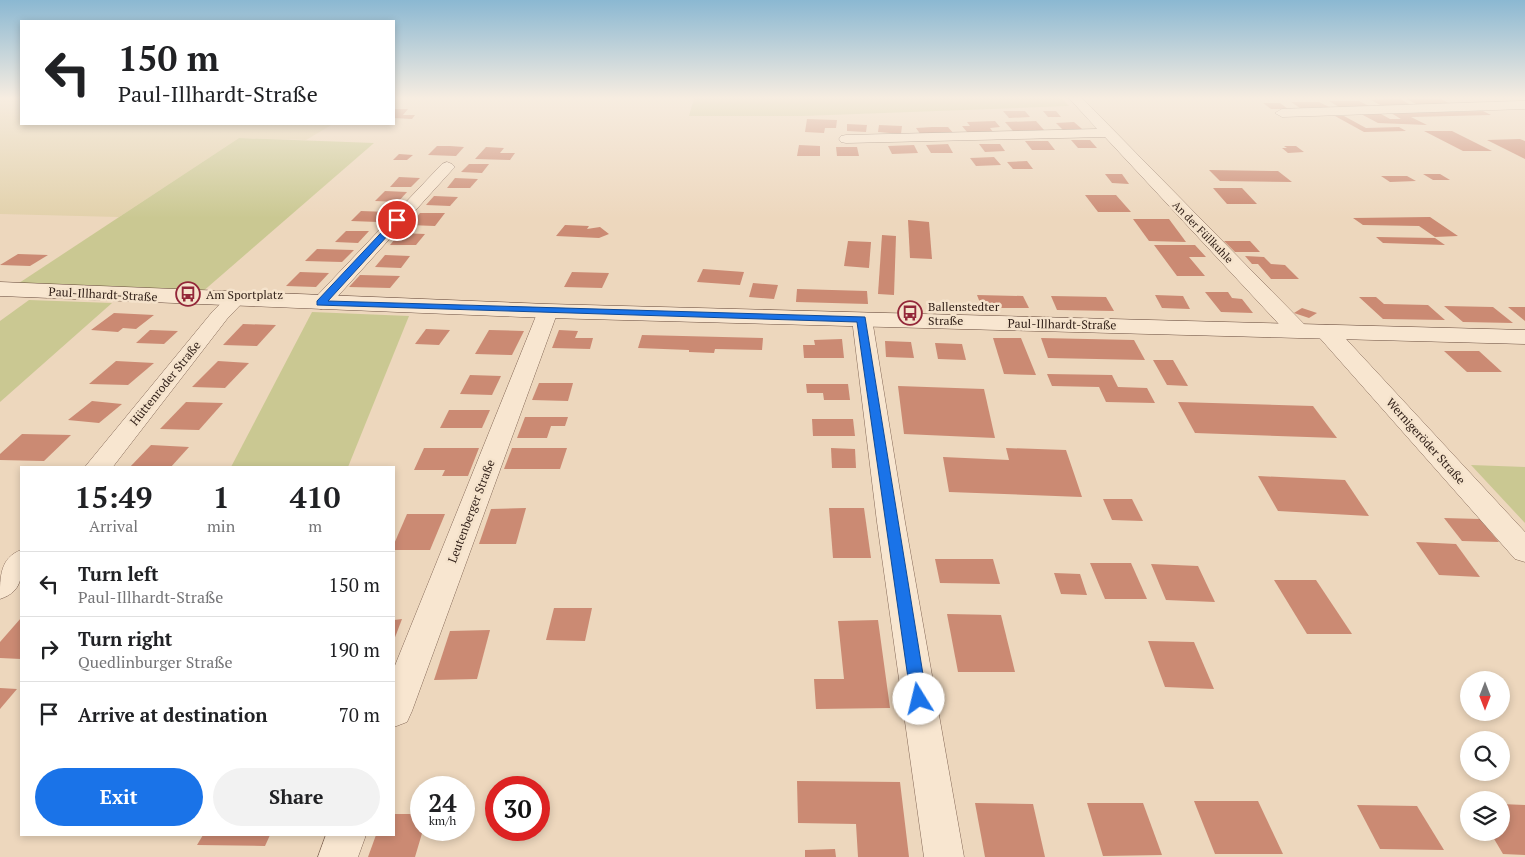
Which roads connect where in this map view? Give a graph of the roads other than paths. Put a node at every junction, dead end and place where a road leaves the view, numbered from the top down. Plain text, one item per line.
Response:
1 (890, 138) edge
2 (1114, 138) edge
3 (846, 139) dead end
4 (447, 167) dead end
5 (0, 290) edge
6 (235, 300) junction
7 (320, 303) junction
8 (548, 311) junction
9 (862, 319) junction
10 (1297, 330) junction
11 (1326, 331) junction
12 (1525, 337) edge
13 (98, 466) edge
14 (1525, 551) edge
15 (20, 562) edge
16 (0, 587) edge
17 (395, 708) edge
18 (346, 836) edge
19 (338, 857) edge
20 (944, 857) edge

1 - 3 street
2 - 10 street, An der Füllkuhle
4 - 7 street
5 - 6 street, Paul-Illhardt-Straße
6 - 7 street, Paul-Illhardt-Straße
6 - 13 street, Hüttenroder Straße
7 - 8 street, Paul-Illhardt-Straße
8 - 9 street, Paul-Illhardt-Straße
8 - 17 street, Leutenberger Straße
9 - 10 street, Paul-Illhardt-Straße
9 - 20 street
10 - 11 street, Paul-Illhardt-Straße
11 - 12 street, Paul-Illhardt-Straße
11 - 14 street, Wernigeröder Straße
15 - 16 street
18 - 19 street

